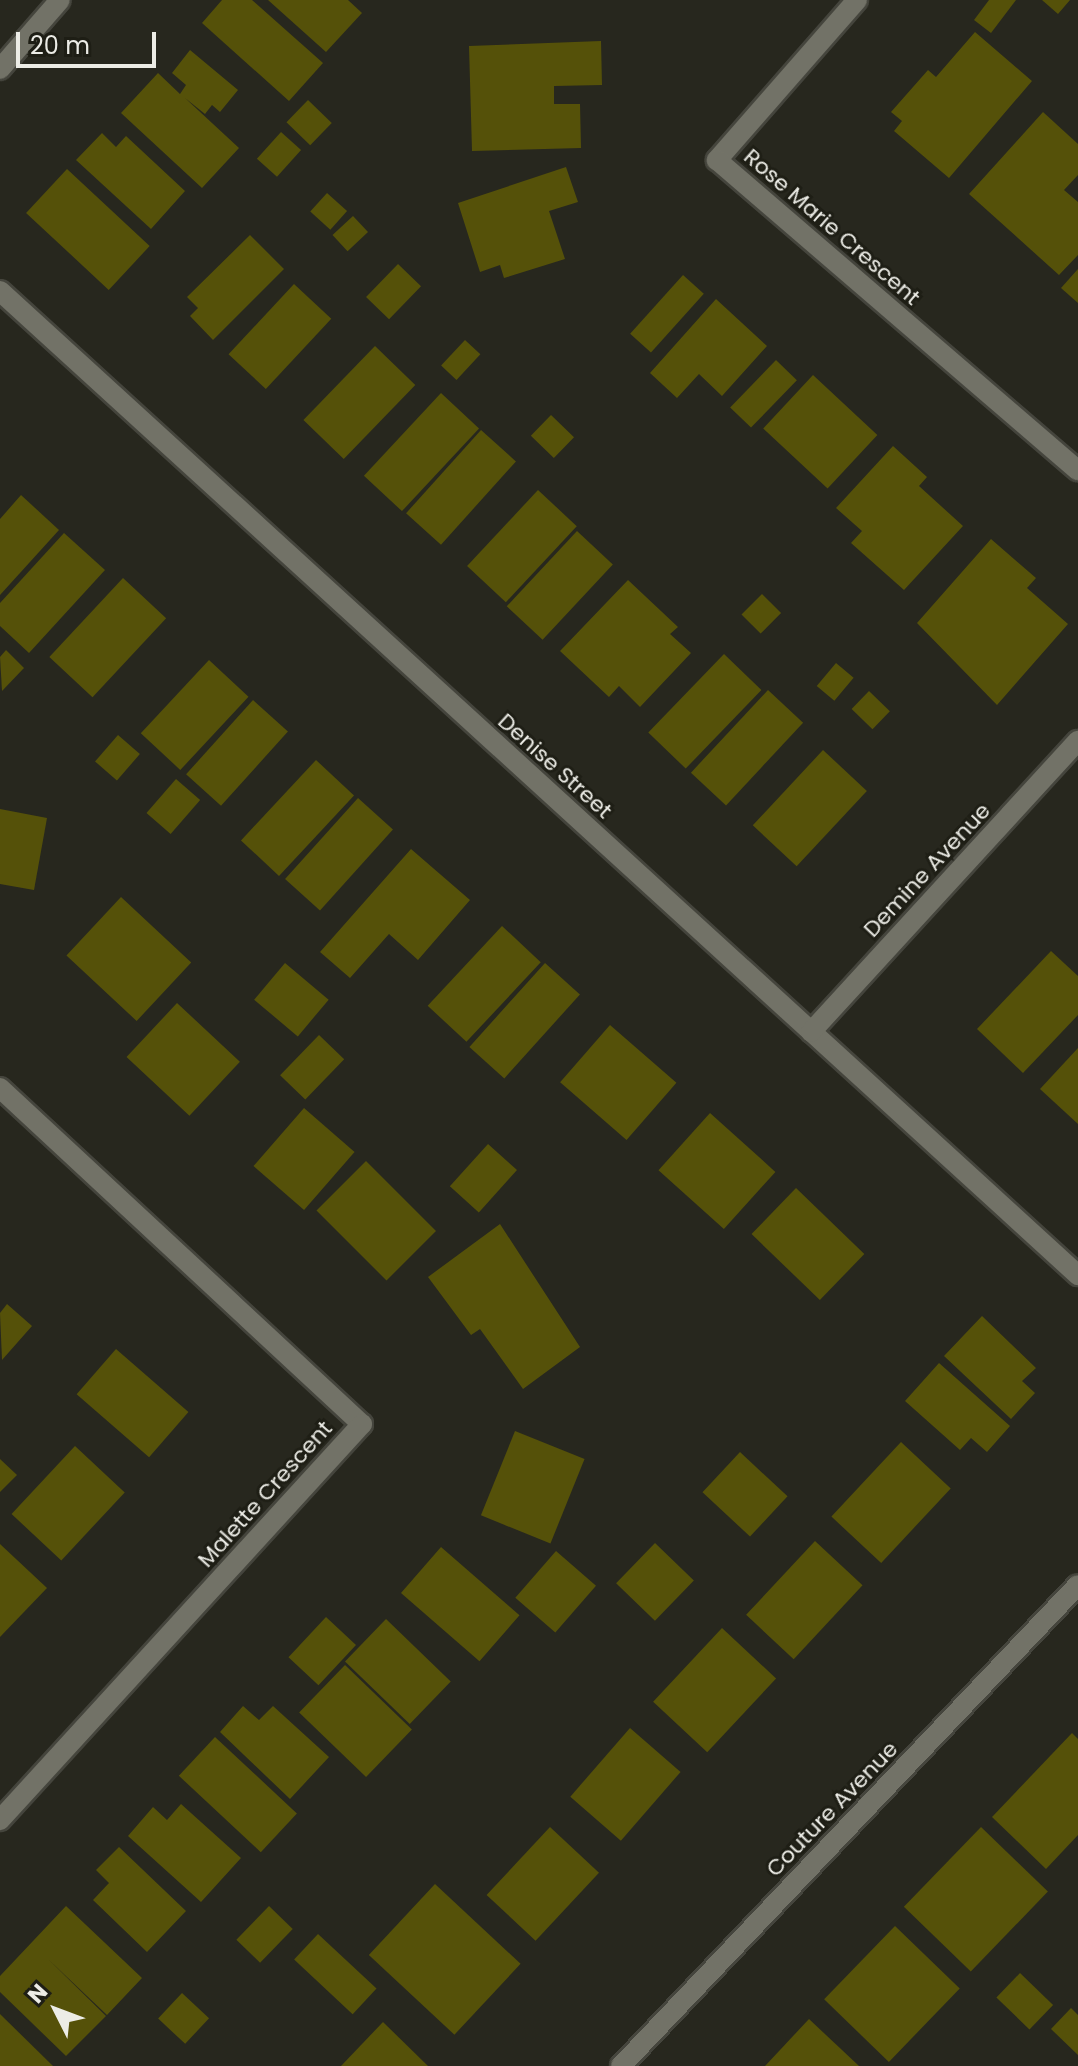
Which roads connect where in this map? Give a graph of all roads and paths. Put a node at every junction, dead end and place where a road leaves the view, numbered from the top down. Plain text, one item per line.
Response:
1 (60, 0) edge
2 (857, 0) edge
3 (0, 69) edge
4 (0, 291) edge
5 (1078, 470) edge
6 (1078, 741) edge
7 (811, 1032) junction
8 (0, 1088) edge
9 (1078, 1275) edge
10 (1078, 1585) edge
11 (0, 1820) edge
12 (621, 2066) edge

1 - 3 street
2 - 5 street, Rose Marie Crescent
4 - 7 street, Denise Street
6 - 7 street, Demine Avenue
7 - 9 street, Denise Street
8 - 11 street, Malette Crescent
10 - 12 street, Couture Avenue

